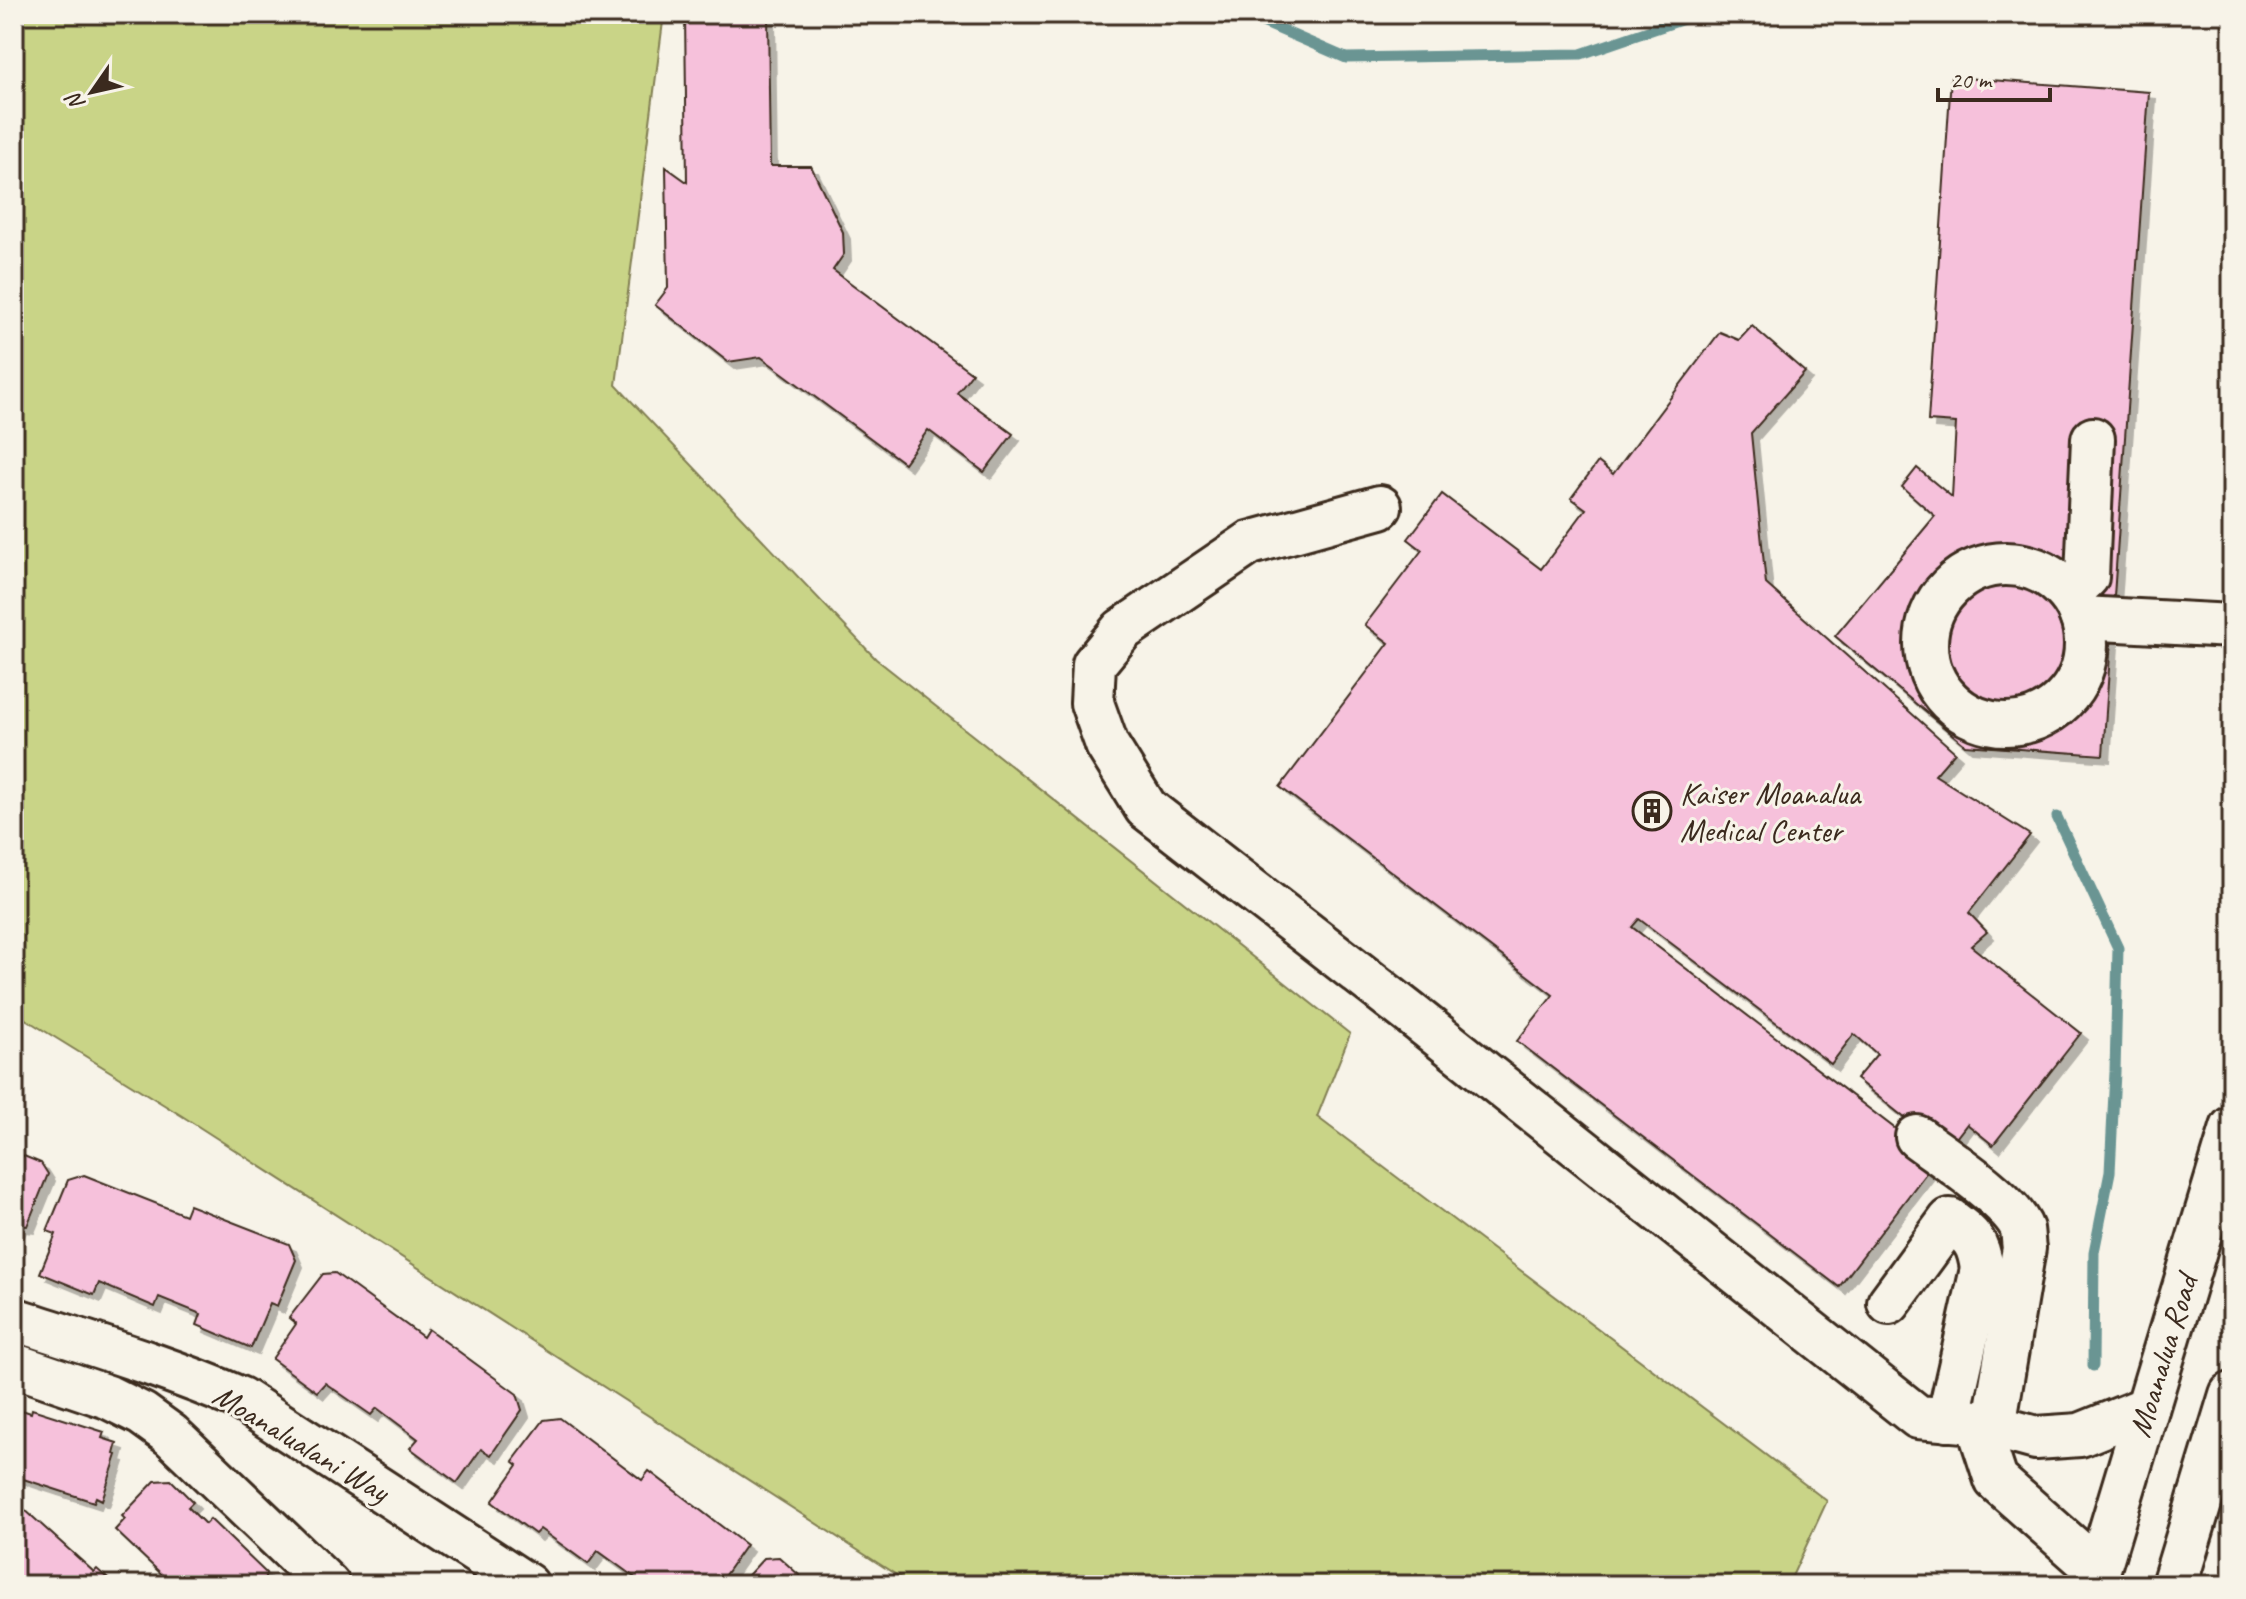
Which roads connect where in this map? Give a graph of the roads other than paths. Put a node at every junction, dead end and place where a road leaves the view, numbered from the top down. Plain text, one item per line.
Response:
1 (2093, 439) dead end
2 (1380, 507) dead end
3 (2232, 626) edge
4 (2232, 1128) edge
5 (1917, 1137) dead end
6 (1889, 1303) dead end
7 (14, 1319) edge
8 (14, 1365) edge
9 (2232, 1395) edge
10 (2147, 1408) junction
11 (1973, 1423) junction
12 (2096, 1577) edge
13 (328, 1585) edge
14 (527, 1585) edge
15 (2174, 1585) edge

1 - 3 street
2 - 11 street
4 - 10 street, Moanalua Road
5 - 11 street
6 - 11 street
7 - 14 street, Moanalualani Way
8 - 13 street
9 - 15 highway
10 - 11 street
10 - 12 street, Moanalua Road
11 - 12 street

